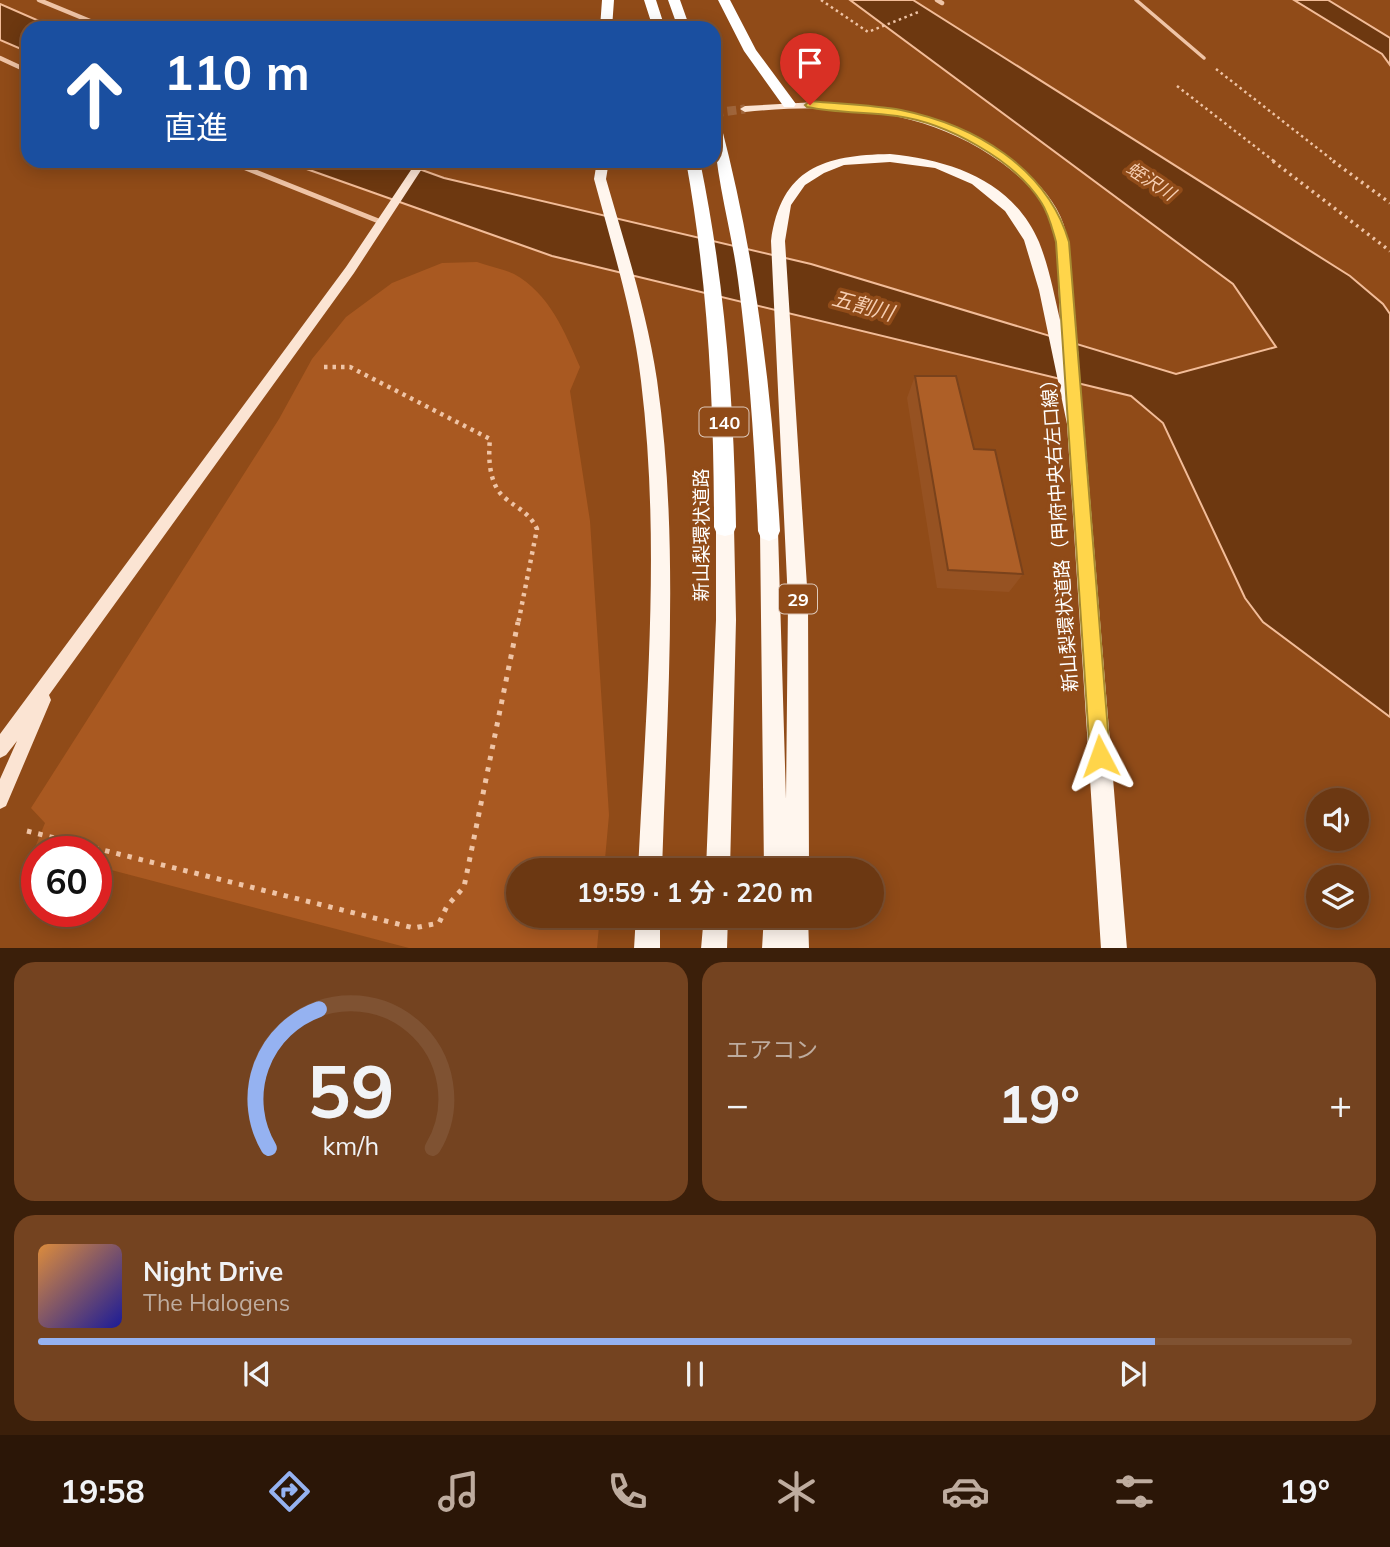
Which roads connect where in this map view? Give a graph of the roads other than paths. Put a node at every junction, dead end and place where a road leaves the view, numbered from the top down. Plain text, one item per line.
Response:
1 (39, 0) edge
2 (608, 0) edge
3 (650, 0) edge
4 (674, 0) edge
5 (724, 0) edge
6 (1136, 0) edge
7 (90, 21) edge
8 (606, 21) edge
9 (657, 21) edge
10 (682, 21) edge
11 (0, 58) edge
12 (1204, 58) road end
13 (21, 68) edge
14 (789, 104) junction
15 (746, 109) tunnel mouth
16 (721, 155) edge
17 (243, 168) edge
18 (417, 168) edge
19 (602, 168) edge
20 (694, 168) edge
21 (384, 217) junction
22 (1065, 278) joint
23 (1060, 318) junction
24 (725, 527) joint
25 (769, 531) joint
26 (53, 677) junction
27 (0, 749) edge
28 (0, 800) edge
29 (650, 858) edge
30 (718, 858) edge
31 (776, 858) edge
32 (797, 858) edge
33 (648, 928) edge
34 (715, 928) edge
35 (776, 928) edge
36 (796, 928) edge
37 (647, 948) edge
38 (714, 948) edge
39 (775, 948) edge
40 (796, 948) edge
41 (1114, 948) edge

1 - 7 street
2 - 8 highway
3 - 9 highway
4 - 10 highway
5 - 14 highway
6 - 12 lane
11 - 13 street
14 - 15 street
14 - 22 street
16 - 25 highway, 140
17 - 21 street
18 - 21 street
19 - 29 main road
20 - 24 highway, 新山梨環状道路 / 140
21 - 26 street
22 - 23 main road, 新山梨環状道路（甲府中央右左口線） / 29
23 - 32 main road, 29
23 - 41 main road, 新山梨環状道路（甲府中央右左口線） / 29
24 - 30 main road, 新山梨環状道路
25 - 31 main road, 29
26 - 27 street
26 - 28 street
33 - 37 main road
34 - 38 main road
35 - 39 main road
36 - 40 main road

